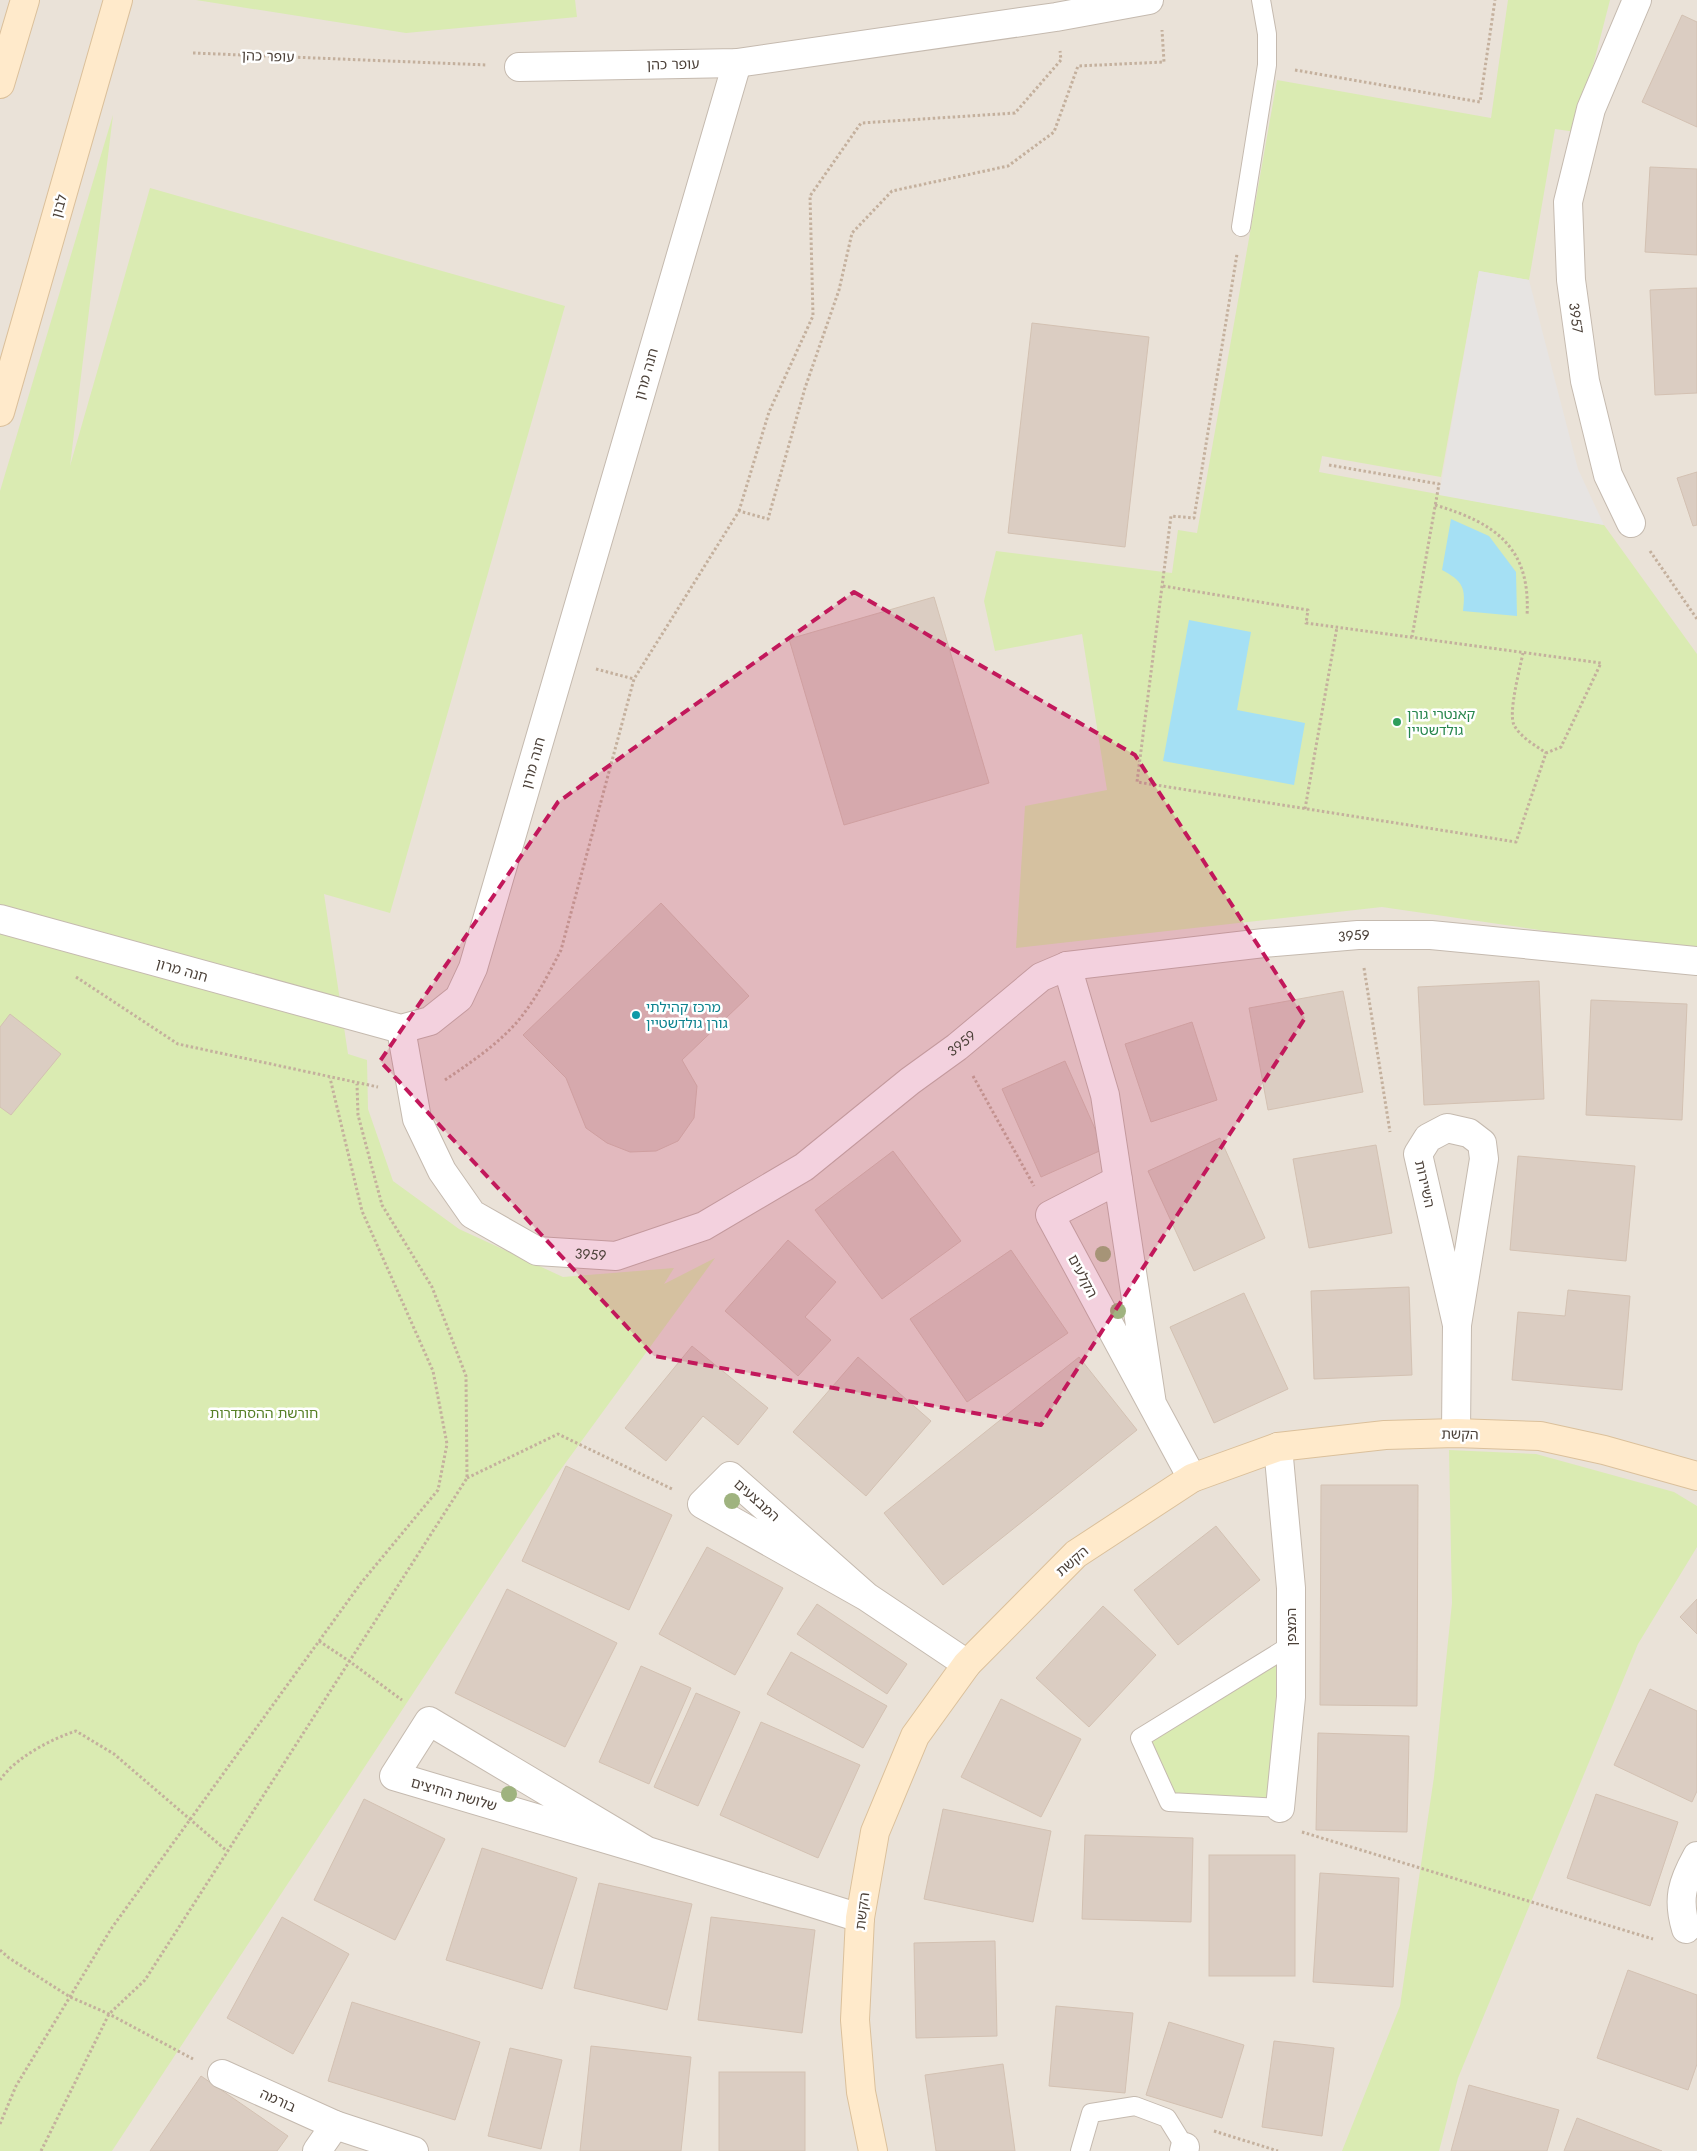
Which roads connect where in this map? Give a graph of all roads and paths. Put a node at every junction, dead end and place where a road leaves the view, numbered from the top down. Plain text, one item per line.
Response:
1 (25, 0) edge
2 (118, 0) edge
3 (1148, 0) edge
4 (1261, 0) edge
5 (1494, 0) edge
6 (1637, 0) edge
7 (1056, 17) junction
8 (1161, 27) dead end
9 (193, 53) dead end
10 (737, 63) junction
11 (1267, 66) junction
12 (520, 67) joint
13 (0, 84) edge
14 (1241, 227) joint
15 (0, 412) edge
16 (1329, 465) dead end
17 (1435, 505) junction
18 (739, 511) junction
19 (1631, 523) joint
20 (1163, 586) junction
21 (1527, 616) dead end
22 (1697, 619) edge
23 (1337, 627) junction
24 (1412, 637) junction
25 (1523, 652) junction
26 (563, 660) junction
27 (634, 679) junction
28 (1546, 753) junction
29 (1305, 808) junction
30 (0, 919) edge
31 (1358, 935) junction
32 (1697, 961) edge
33 (1067, 966) junction
34 (73, 975) dead end
35 (401, 1029) junction
36 (957, 1047) junction
37 (330, 1078) junction
38 (357, 1084) junction
39 (412, 1094) junction
40 (1418, 1154) junction
41 (1118, 1180) junction
42 (1050, 1215) junction
43 (1457, 1325) junction
44 (1152, 1404) junction
45 (1456, 1432) junction
46 (1278, 1447) junction
47 (1697, 1476) edge
48 (467, 1478) junction
49 (1192, 1478) junction
50 (702, 1504) junction
51 (867, 1597) junction
52 (319, 1641) junction
53 (1291, 1645) junction
54 (349, 1660) junction
55 (967, 1664) junction
56 (430, 1721) junction
57 (0, 1780) edge
58 (1280, 1808) junction
59 (190, 1820) junction
60 (227, 1851) junction
61 (648, 1851) junction
62 (1697, 1856) edge
63 (860, 1918) junction
64 (1691, 1933) edge
65 (0, 1950) edge
66 (70, 1997) junction
67 (109, 2014) junction
68 (222, 2074) joint
69 (0, 2124) edge
70 (335, 2125) junction
71 (1207, 2128) dead end
72 (1185, 2149) edge
73 (41, 2151) edge
74 (317, 2151) edge
75 (414, 2151) edge
76 (873, 2151) edge
77 (1080, 2151) edge
78 (1278, 2151) edge

1 - 13 street
2 - 15 street, לבון
3 - 7 street, עופר כהן
4 - 11 lane
5 - 11 path
6 - 19 street, 3957
7 - 10 street, עופר כהן
7 - 18 path
8 - 18 path
9 - 12 path, עופר כהן
10 - 12 street, עופר כהן
10 - 26 street, חנה מרון
11 - 14 lane
14 - 20 path
16 - 17 path
17 - 21 path
17 - 24 path
18 - 27 path
19 - 22 path
20 - 23 path
20 - 29 path
23 - 24 path
23 - 29 path
24 - 25 path
25 - 28 path
25 - 28 path
26 - 27 path
26 - 35 street, חנה מרון
27 - 39 path
28 - 29 path
30 - 35 street, חנה מרון
31 - 32 street, 3959
31 - 33 street, 3959
31 - 40 path
33 - 36 street, 3959
33 - 41 street, הקלעים
34 - 37 path
35 - 39 street, 3959
36 - 39 street, 3959
36 - 42 path
37 - 38 path
37 - 52 path
38 - 39 path
38 - 48 path
40 - 43 street, השיירות
40 - 43 street, השיירות
41 - 42 street
41 - 44 street, הקלעים
42 - 44 street, הקלעים
43 - 45 street, השיירות
44 - 49 street, הקלעים
45 - 46 street, הקשת
45 - 47 street, הקשת
46 - 49 street, הקשת
46 - 53 street, המצפן
48 - 50 path
48 - 54 path
49 - 55 street, הקשת
50 - 51 street, המבצעים
50 - 51 street, המבצעים
51 - 55 street, המבצעים
52 - 54 path
52 - 59 path
53 - 58 street, המצפן
53 - 58 lane
54 - 56 path
54 - 60 path
55 - 63 street, הקשת
56 - 61 street, שלושת החיצים
56 - 61 street, שלושת החיצים
57 - 59 path
58 - 64 path
59 - 60 path
59 - 66 path
60 - 67 path
61 - 63 street, שלושת החיצים
62 - 64 street
63 - 76 street, הקשת
65 - 66 path
66 - 67 path
66 - 69 path
67 - 68 path
67 - 73 path
68 - 70 street, בורמה
70 - 74 street
70 - 75 street, בורמה
71 - 78 path
72 - 77 lane

